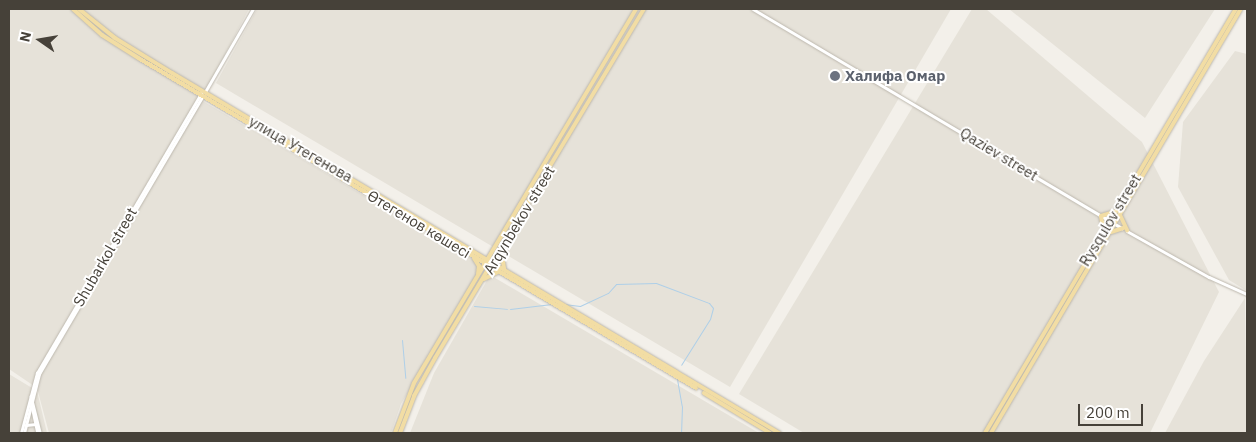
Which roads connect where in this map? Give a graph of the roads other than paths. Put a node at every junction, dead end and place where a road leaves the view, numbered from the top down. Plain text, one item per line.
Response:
1 (73, 9) edge
2 (79, 9) edge
3 (253, 9) edge
4 (636, 9) edge
5 (644, 9) edge
6 (753, 9) edge
7 (1236, 9) edge
8 (1241, 9) edge
9 (1192, 88) junction
10 (203, 93) junction
11 (218, 104) junction
12 (1155, 150) junction
13 (305, 155) junction
14 (340, 178) junction
15 (342, 183) dead end
16 (1116, 211) junction
17 (1120, 215) junction
18 (1100, 216) junction
19 (1110, 221) junction
20 (1114, 224) junction
21 (1125, 229) junction
22 (1104, 232) junction
23 (1107, 236) junction
24 (499, 247) junction
25 (472, 253) junction
26 (489, 264) junction
27 (499, 272) junction
28 (507, 272) junction
29 (476, 280) junction
30 (482, 280) junction
31 (1247, 294) edge
32 (443, 341) junction
33 (649, 357) junction
34 (30, 393) junction
35 (36, 424) junction
36 (25, 429) junction
37 (23, 433) edge
38 (39, 433) edge
39 (396, 433) edge
40 (400, 433) edge
41 (770, 433) edge
42 (779, 433) edge
43 (985, 433) edge
44 (991, 433) edge

1 - 10 main road, Өтегенов көшесі
2 - 10 main road
3 - 10 street, Shubarkol street
4 - 24 main road, Arqynbekov street
5 - 24 main road, Arqynbekov street
6 - 18 street, Qaziev street
7 - 9 main road, Rysqulov street
8 - 9 main road, Rysqulov street
9 - 12 main road, Rysqulov street
10 - 11 main road, Өтегенов көшесі
10 - 34 street, Shubarkol street
11 - 13 main road, улица Утегенова
11 - 13 main road, Өтегенов көшесі
12 - 16 main road, Rysqulov street
12 - 17 main road, Rysqulov street
13 - 14 main road, Өтегенов көшесі
13 - 25 main road, улица Утегенова
14 - 15 main road
14 - 25 main road, Өтегенов көшесі
16 - 18 main road
16 - 19 main road, Rysqulov street
17 - 20 main road, Rysqulov street
17 - 21 main road
18 - 19 street, Qaziev street
18 - 22 main road
19 - 20 street, Qaziev street
19 - 22 main road, Rysqulov street
20 - 21 street, Qaziev street
20 - 23 main road, Rysqulov street
21 - 23 main road
21 - 31 street, Qaziev street
22 - 43 main road, Rysqulov street
23 - 44 main road, Rysqulov street
24 - 25 main road
24 - 26 main road, Arqynbekov street
24 - 28 main road
25 - 26 main road, Өтегенов көшесі
25 - 29 main road
26 - 27 main road, Өтегенов көшесі
26 - 28 main road
26 - 29 main road, Arqynbekov street
26 - 30 main road, Arqynbekov street
27 - 30 main road
27 - 33 main road, Өтегенов көшесі
28 - 33 main road, Өтегенов көшесі
29 - 32 main road, Arqynbekov street
30 - 32 main road, Arqynbekov street
32 - 39 main road, Arqynbekov street
32 - 40 main road, Arqynbekov street
33 - 41 main road, Өтегенов көшесі
33 - 42 main road, Өтегенов көшесі
34 - 35 street
34 - 36 street, Shubarkol street
34 - 37 street, Shubarkol street
34 - 38 street
35 - 36 street
35 - 38 street
36 - 37 street, Shubarkol street

